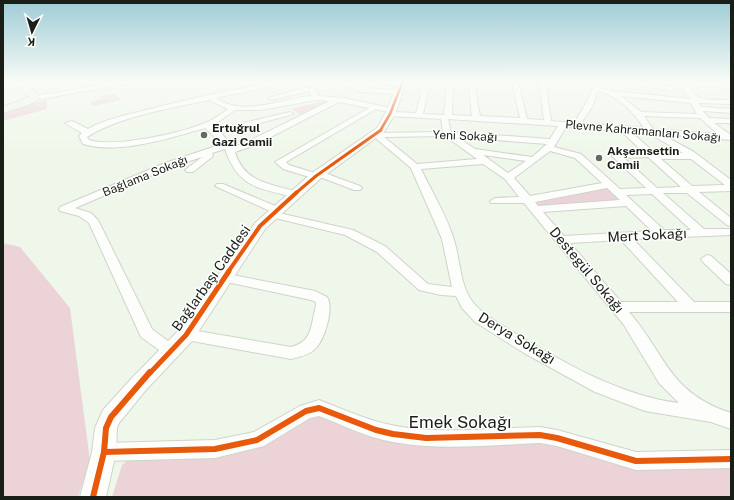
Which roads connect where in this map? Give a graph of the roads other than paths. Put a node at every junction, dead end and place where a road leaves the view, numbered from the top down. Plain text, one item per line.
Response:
1 (19, 104) edge
2 (182, 104) edge
3 (223, 104) edge
4 (274, 104) edge
5 (328, 104) edge
6 (363, 104) edge
7 (395, 104) edge
8 (422, 104) edge
9 (447, 104) edge
10 (474, 104) edge
11 (520, 104) edge
12 (546, 104) edge
13 (589, 104) edge
14 (627, 104) edge
15 (697, 104) edge
16 (374, 107) junction
17 (234, 108) junction
18 (698, 109) junction
19 (3, 110) edge
20 (731, 111) edge
21 (391, 113) junction
22 (290, 114) dead end
23 (639, 114) junction
24 (419, 116) junction
25 (446, 117) junction
26 (476, 117) junction
27 (705, 118) junction
28 (524, 121) junction
29 (731, 121) edge
30 (69, 123) dead end
31 (547, 123) junction
32 (563, 124) junction
33 (207, 126) junction
34 (575, 126) junction
35 (624, 130) junction
36 (87, 132) junction
37 (216, 132) junction
38 (651, 132) junction
39 (447, 134) junction
40 (376, 135) junction
41 (730, 136) edge
42 (551, 145) junction
43 (229, 148) junction
44 (212, 150) junction
45 (473, 152) junction
46 (652, 155) junction
47 (694, 156) junction
48 (533, 160) junction
49 (485, 161) junction
50 (415, 167) junction
51 (190, 170) dead end
52 (318, 175) junction
53 (508, 177) junction
54 (220, 186) dead end
55 (731, 187) edge
56 (357, 188) dead end
57 (614, 188) junction
58 (654, 190) junction
59 (690, 190) junction
60 (294, 194) junction
61 (528, 199) junction
62 (495, 201) dead end
63 (628, 203) junction
64 (537, 209) junction
65 (274, 212) junction
66 (731, 223) edge
67 (731, 232) edge
68 (701, 233) junction
69 (661, 234) junction
70 (624, 236) junction
71 (562, 240) junction
72 (707, 259) dead end
73 (227, 278) junction
74 (731, 281) edge
75 (460, 292) junction
76 (690, 306) junction
77 (618, 307) junction
78 (731, 307) edge
79 (186, 335) junction
80 (170, 351) junction
81 (711, 414) junction
82 (731, 421) edge
83 (104, 452) junction
84 (731, 459) edge
85 (93, 497) edge

1 - 19 main road
2 - 36 street
3 - 17 street
4 - 17 street, Plevne Kahramanları Sokağı
5 - 43 street, Bağlama Sokağı
6 - 16 street, Plevne Kahramanları Sokağı
7 - 21 street, Bağlarbaşı Caddesi
8 - 24 street
9 - 25 street
10 - 26 street
11 - 28 street
12 - 31 street
13 - 34 street
14 - 23 street
15 - 18 street
16 - 21 street, Plevne Kahramanları Sokağı
16 - 52 street
17 - 33 street
18 - 20 street
18 - 27 street
21 - 24 street, Plevne Kahramanları Sokağı
21 - 40 street, Bağlarbaşı Caddesi
22 - 37 street
23 - 27 street
23 - 38 street
24 - 25 street, Plevne Kahramanları Sokağı
25 - 26 street, Plevne Kahramanları Sokağı
25 - 39 street
26 - 28 street, Plevne Kahramanları Sokağı
27 - 29 street
27 - 41 street
28 - 31 street, Plevne Kahramanları Sokağı
30 - 36 street
31 - 32 street, Plevne Kahramanları Sokağı
32 - 34 street, Plevne Kahramanları Sokağı
32 - 42 street
33 - 36 street
33 - 37 street
34 - 35 street, Plevne Kahramanları Sokağı
35 - 38 street, Plevne Kahramanları Sokağı
35 - 46 street
37 - 43 street
38 - 41 street, Plevne Kahramanları Sokağı
38 - 47 street
39 - 40 street, Yeni Sokağı
39 - 42 street, Yeni Sokağı
39 - 45 street, Destegül Sokağı
40 - 50 street, Derya Sokağı
40 - 52 street, Bağlarbaşı Caddesi
42 - 48 street
42 - 57 street, Yeni Sokağı
43 - 44 street, Bağlama Sokağı
43 - 60 street
44 - 51 street
44 - 80 street, Bağlama Sokağı
45 - 48 street
45 - 49 street, Destegül Sokağı
46 - 47 street
46 - 58 street
46 - 59 street
47 - 55 street
48 - 53 street
49 - 50 street
49 - 53 street, Destegül Sokağı
50 - 75 street, Derya Sokağı
52 - 56 street
52 - 60 street, Bağlarbaşı Caddesi
53 - 61 street, Destegül Sokağı
54 - 65 street
55 - 59 street
57 - 58 street
57 - 61 street
57 - 63 street, Yeni Sokağı
58 - 59 street
58 - 68 street
59 - 66 street
60 - 65 street, Bağlarbaşı Caddesi
61 - 62 street
61 - 64 street, Destegül Sokağı
63 - 64 street
63 - 69 street, Yeni Sokağı
64 - 71 street, Destegül Sokağı
65 - 73 street, Bağlarbaşı Caddesi
65 - 75 street
67 - 68 street, Mert Sokağı
68 - 69 street, Mert Sokağı
69 - 70 street, Mert Sokağı
70 - 71 street, Mert Sokağı
70 - 76 street
71 - 77 street, Destegül Sokağı
72 - 74 street
73 - 79 street, Bağlarbaşı Caddesi
73 - 79 street
75 - 81 street, Derya Sokağı
76 - 77 street
76 - 78 street
77 - 81 street, Destegül Sokağı
79 - 80 street, Bağlarbaşı Caddesi
80 - 83 street, Bağlarbaşı Caddesi
81 - 82 street, Destegül Sokağı
83 - 84 street, Emek Sokağı
83 - 85 street, Bağlarbaşı Caddesi

